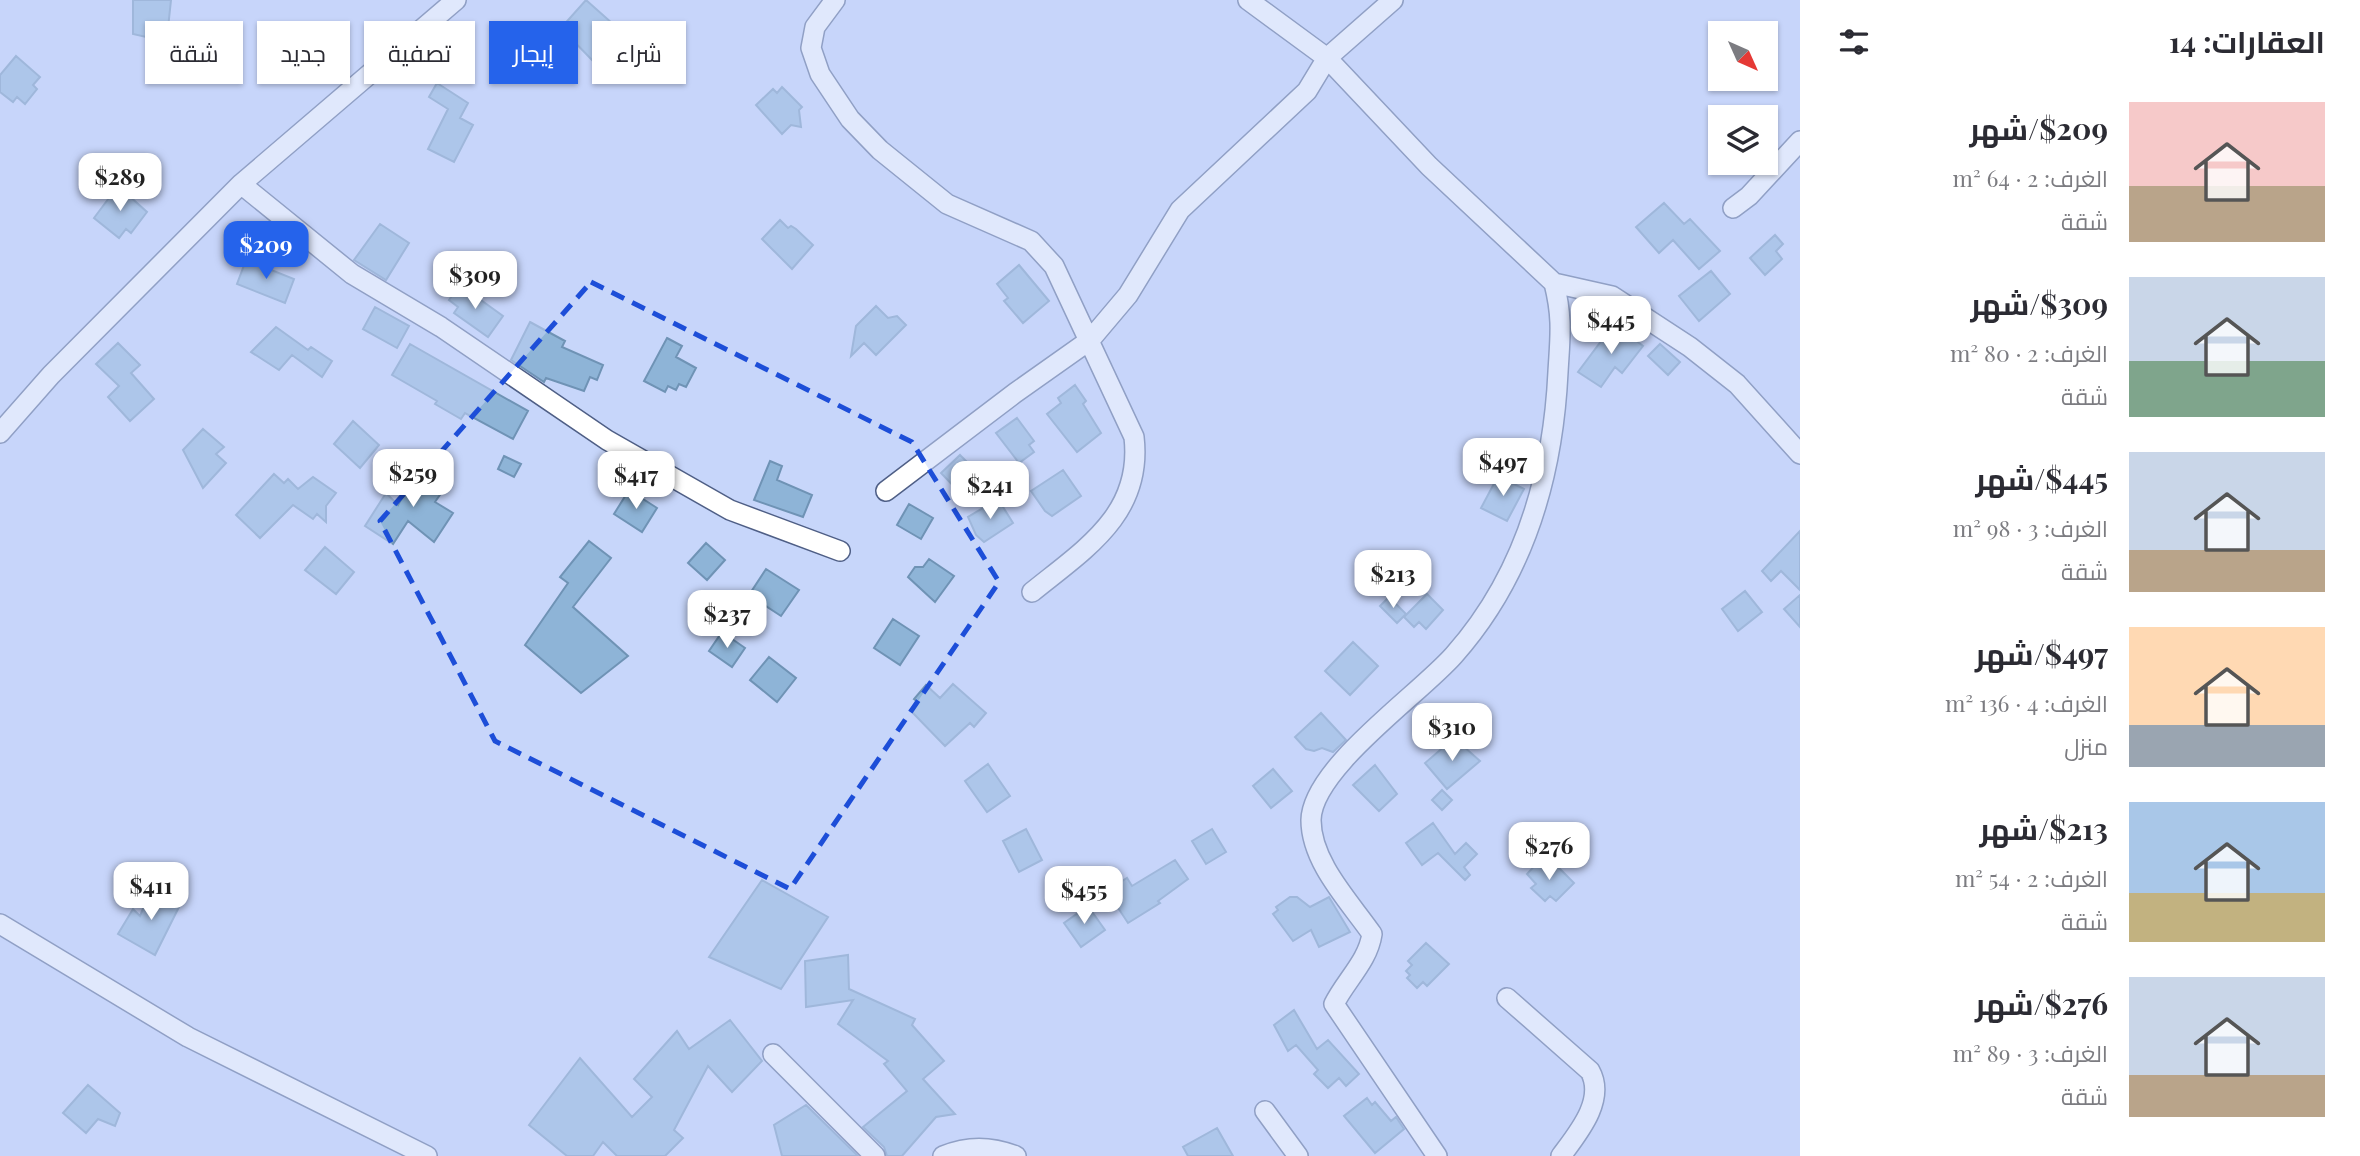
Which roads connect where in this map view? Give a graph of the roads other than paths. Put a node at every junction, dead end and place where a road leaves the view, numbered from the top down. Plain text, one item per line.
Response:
1 (456, 0) edge
2 (835, 0) edge
3 (1248, 0) edge
4 (1393, 0) edge
5 (1327, 58) junction
6 (1800, 141) edge
7 (241, 184) junction
8 (1733, 208) dead end
9 (1554, 283) junction
10 (1090, 340) junction
11 (0, 433) edge
12 (1800, 454) edge
13 (886, 491) dead end
14 (840, 551) dead end
15 (1032, 592) dead end
16 (0, 923) edge
17 (1507, 998) dead end
18 (773, 1054) dead end
19 (1265, 1111) dead end
20 (427, 1156) edge
21 (875, 1156) edge
22 (943, 1156) edge
23 (1016, 1156) edge
24 (1298, 1156) edge
25 (1437, 1156) edge
26 (1561, 1156) edge

1 - 7 street
2 - 10 street
3 - 5 street
4 - 5 street
5 - 9 street
5 - 10 street
6 - 8 street
7 - 11 street
7 - 14 street
9 - 12 street
9 - 25 street
10 - 13 street
10 - 15 street
16 - 20 street
17 - 26 street
18 - 21 street
19 - 24 street
22 - 23 street

